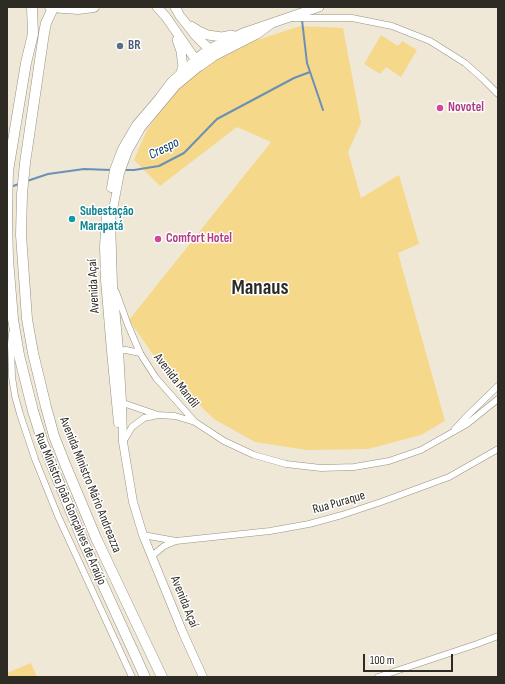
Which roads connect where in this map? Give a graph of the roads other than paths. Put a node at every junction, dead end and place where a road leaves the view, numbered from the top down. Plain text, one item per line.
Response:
1 (32, 7) edge
2 (52, 7) edge
3 (94, 7) edge
4 (157, 7) edge
5 (175, 7) edge
6 (319, 7) edge
7 (284, 18) junction
8 (184, 21) junction
9 (272, 23) junction
10 (174, 29) junction
11 (243, 33) junction
12 (212, 52) junction
13 (198, 62) junction
14 (181, 72) junction
15 (498, 94) edge
16 (114, 285) junction
17 (13, 319) junction
18 (119, 350) junction
19 (110, 351) junction
20 (140, 353) junction
21 (498, 386) edge
22 (498, 399) edge
23 (119, 401) junction
24 (158, 415) junction
25 (194, 422) junction
26 (451, 433) junction
27 (123, 442) junction
28 (498, 449) edge
29 (143, 535) junction
30 (176, 541) junction
31 (152, 556) junction
32 (498, 636) edge
33 (132, 677) edge
34 (145, 677) edge
35 (162, 677) edge
36 (203, 677) edge
37 (378, 677) edge

1 - 17 main road, Avenida Ministro Mário Andreazza
2 - 3 main road
2 - 35 main road, Avenida Ministro Mário Andreazza
4 - 10 main road
5 - 8 main road
6 - 7 main road
7 - 9 main road
7 - 15 street
8 - 11 main road
8 - 12 main road
9 - 11 main road
9 - 12 main road
10 - 13 main road
10 - 14 main road
11 - 12 main road
12 - 13 main road
13 - 14 street, Avenida Açaí
13 - 16 street, Avenida Açaí
14 - 19 street, Avenida Açaí
16 - 18 street, Avenida Açaí
16 - 20 street, Avenida Mandil
17 - 33 street, Rua Ministro João Gonçalves de Araújo
17 - 34 main road, Avenida Ministro Mário Andreazza
18 - 19 street, Avenida Mandil
18 - 20 street, Avenida Mandil
18 - 23 street, Avenida Açaí
19 - 23 street, Avenida Açaí
20 - 25 street, Avenida Mandil
21 - 26 street, Avenida Mandil
22 - 26 street, Avenida Mandil
23 - 24 street
23 - 27 street, Avenida Açaí
23 - 29 street, Avenida Açaí
24 - 25 street, Avenida Mandil
24 - 27 street, Avenida Mandil
25 - 26 street, Avenida Mandil
27 - 29 street, Avenida Açaí
28 - 30 street, Rua Puraque
29 - 30 street, Rua Puraque
29 - 31 street, Avenida Açaí
30 - 31 street, Rua Puraque
31 - 36 street, Avenida Açaí
32 - 37 street

